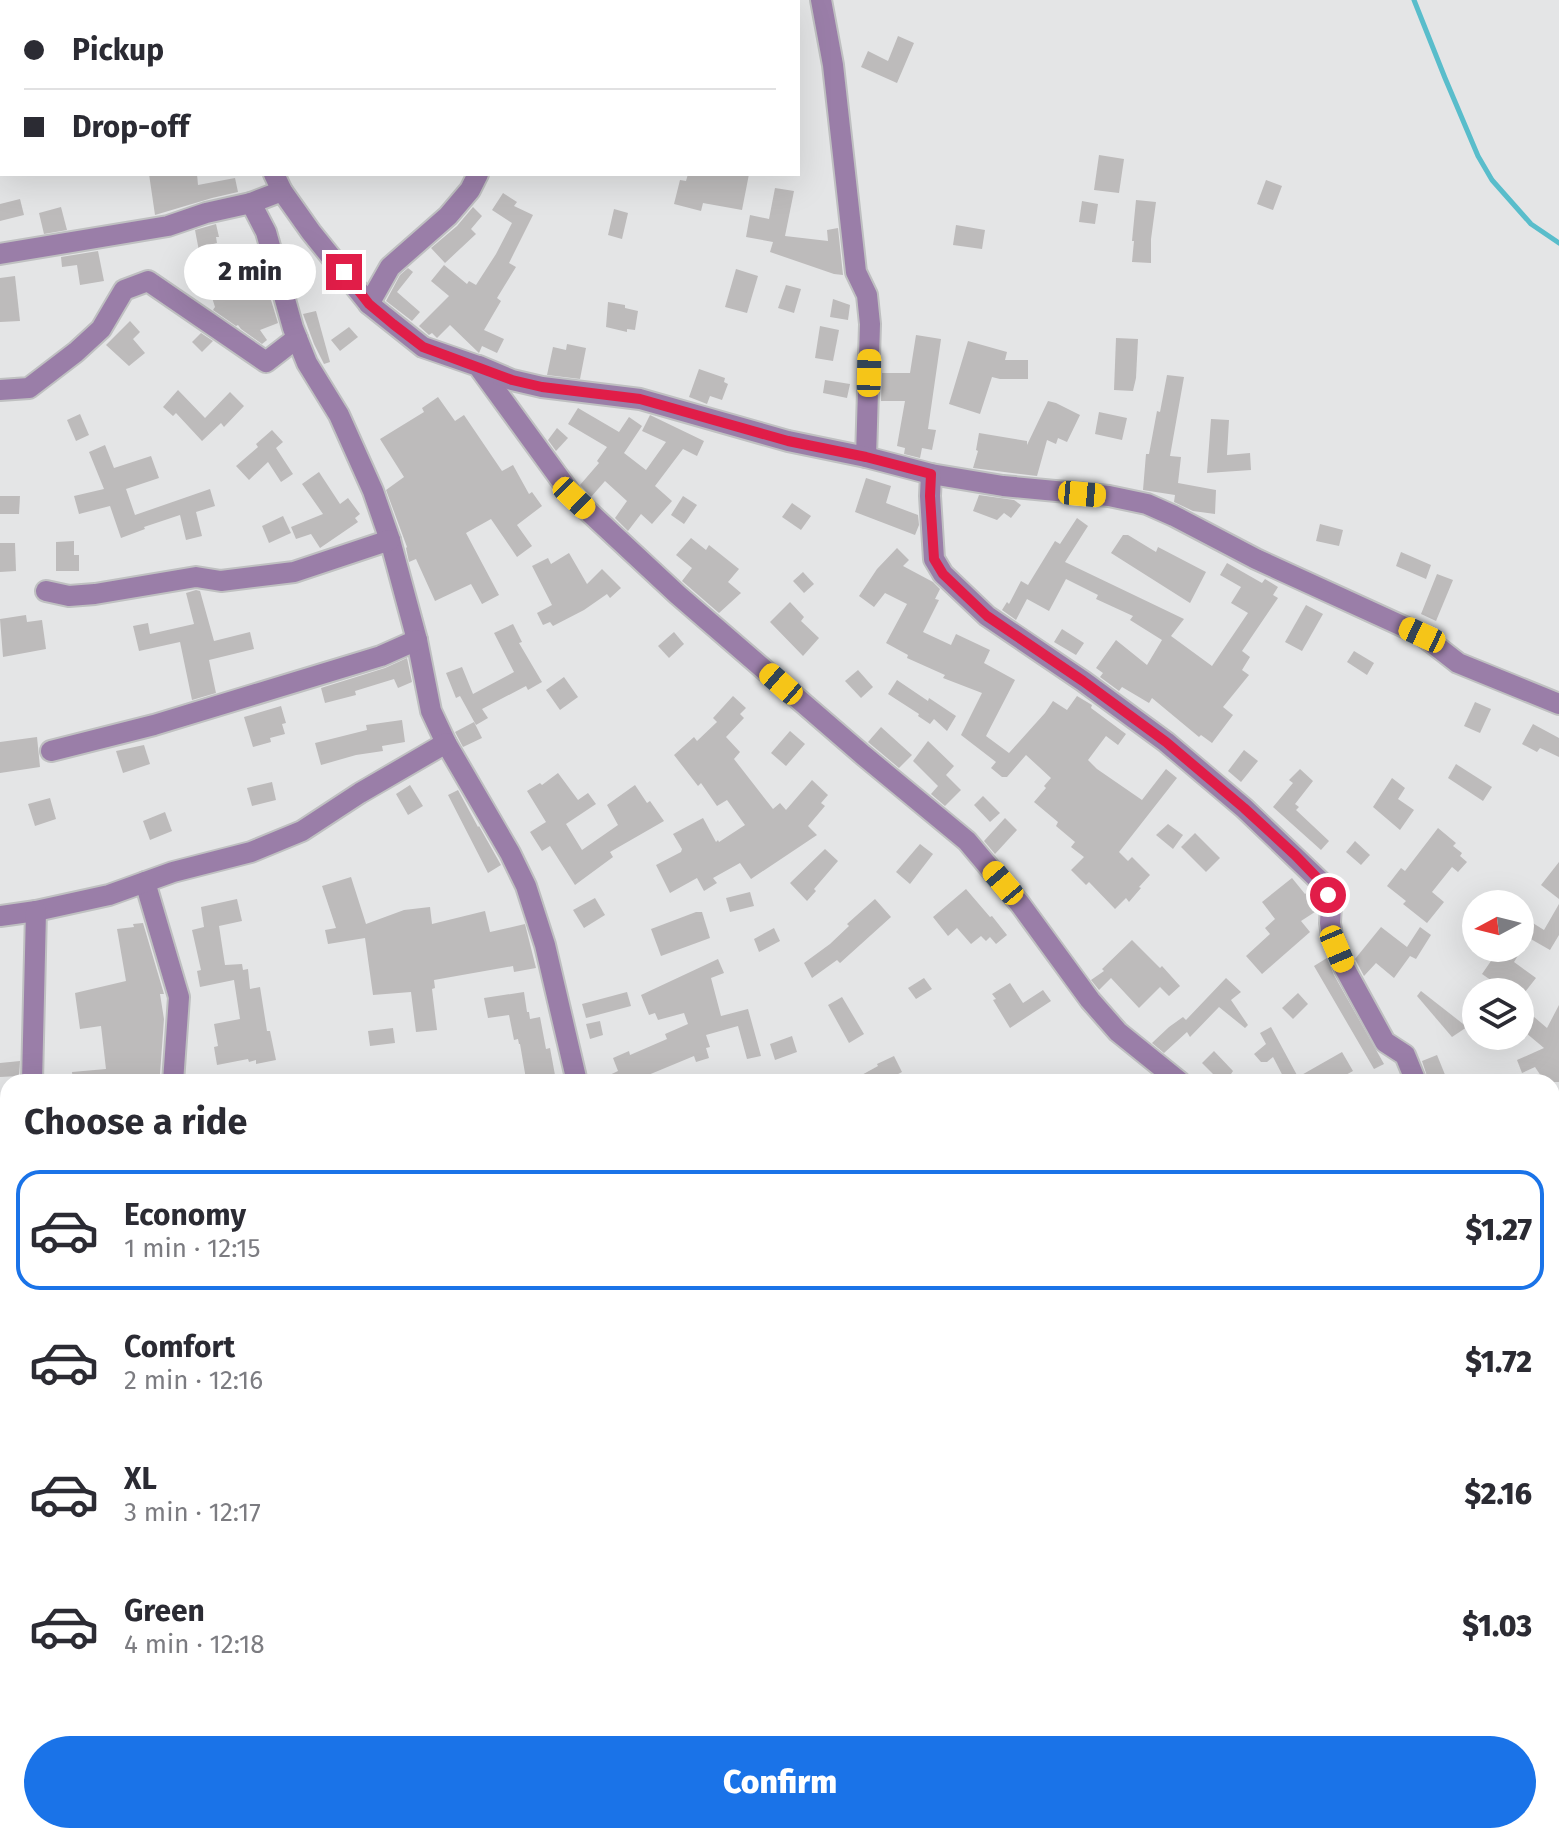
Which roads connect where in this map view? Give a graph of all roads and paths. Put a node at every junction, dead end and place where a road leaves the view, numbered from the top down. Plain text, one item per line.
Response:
1 (821, 0) edge
2 (477, 176) edge
3 (278, 183) edge
4 (251, 203) junction
5 (0, 254) edge
6 (369, 304) junction
7 (297, 338) junction
8 (478, 366) junction
9 (0, 390) edge
10 (866, 457) junction
11 (931, 474) junction
12 (390, 540) junction
13 (46, 591) dead end
14 (417, 640) junction
15 (1559, 704) edge
16 (446, 743) junction
17 (51, 751) dead end
18 (145, 882) junction
19 (36, 911) junction
20 (0, 916) edge
21 (32, 1074) edge
22 (174, 1074) edge
23 (575, 1074) edge
24 (1170, 1074) edge
25 (1413, 1074) edge

1 - 10 street
2 - 6 street
3 - 4 street
3 - 6 street
4 - 5 street
4 - 7 street
6 - 8 street
7 - 9 street
7 - 12 street
8 - 10 street
8 - 24 street
10 - 11 street
11 - 15 street
11 - 25 street
12 - 13 street
12 - 14 street
14 - 16 street
14 - 17 street
16 - 18 street
16 - 23 street
18 - 19 street
18 - 22 street
19 - 20 street
19 - 21 street

